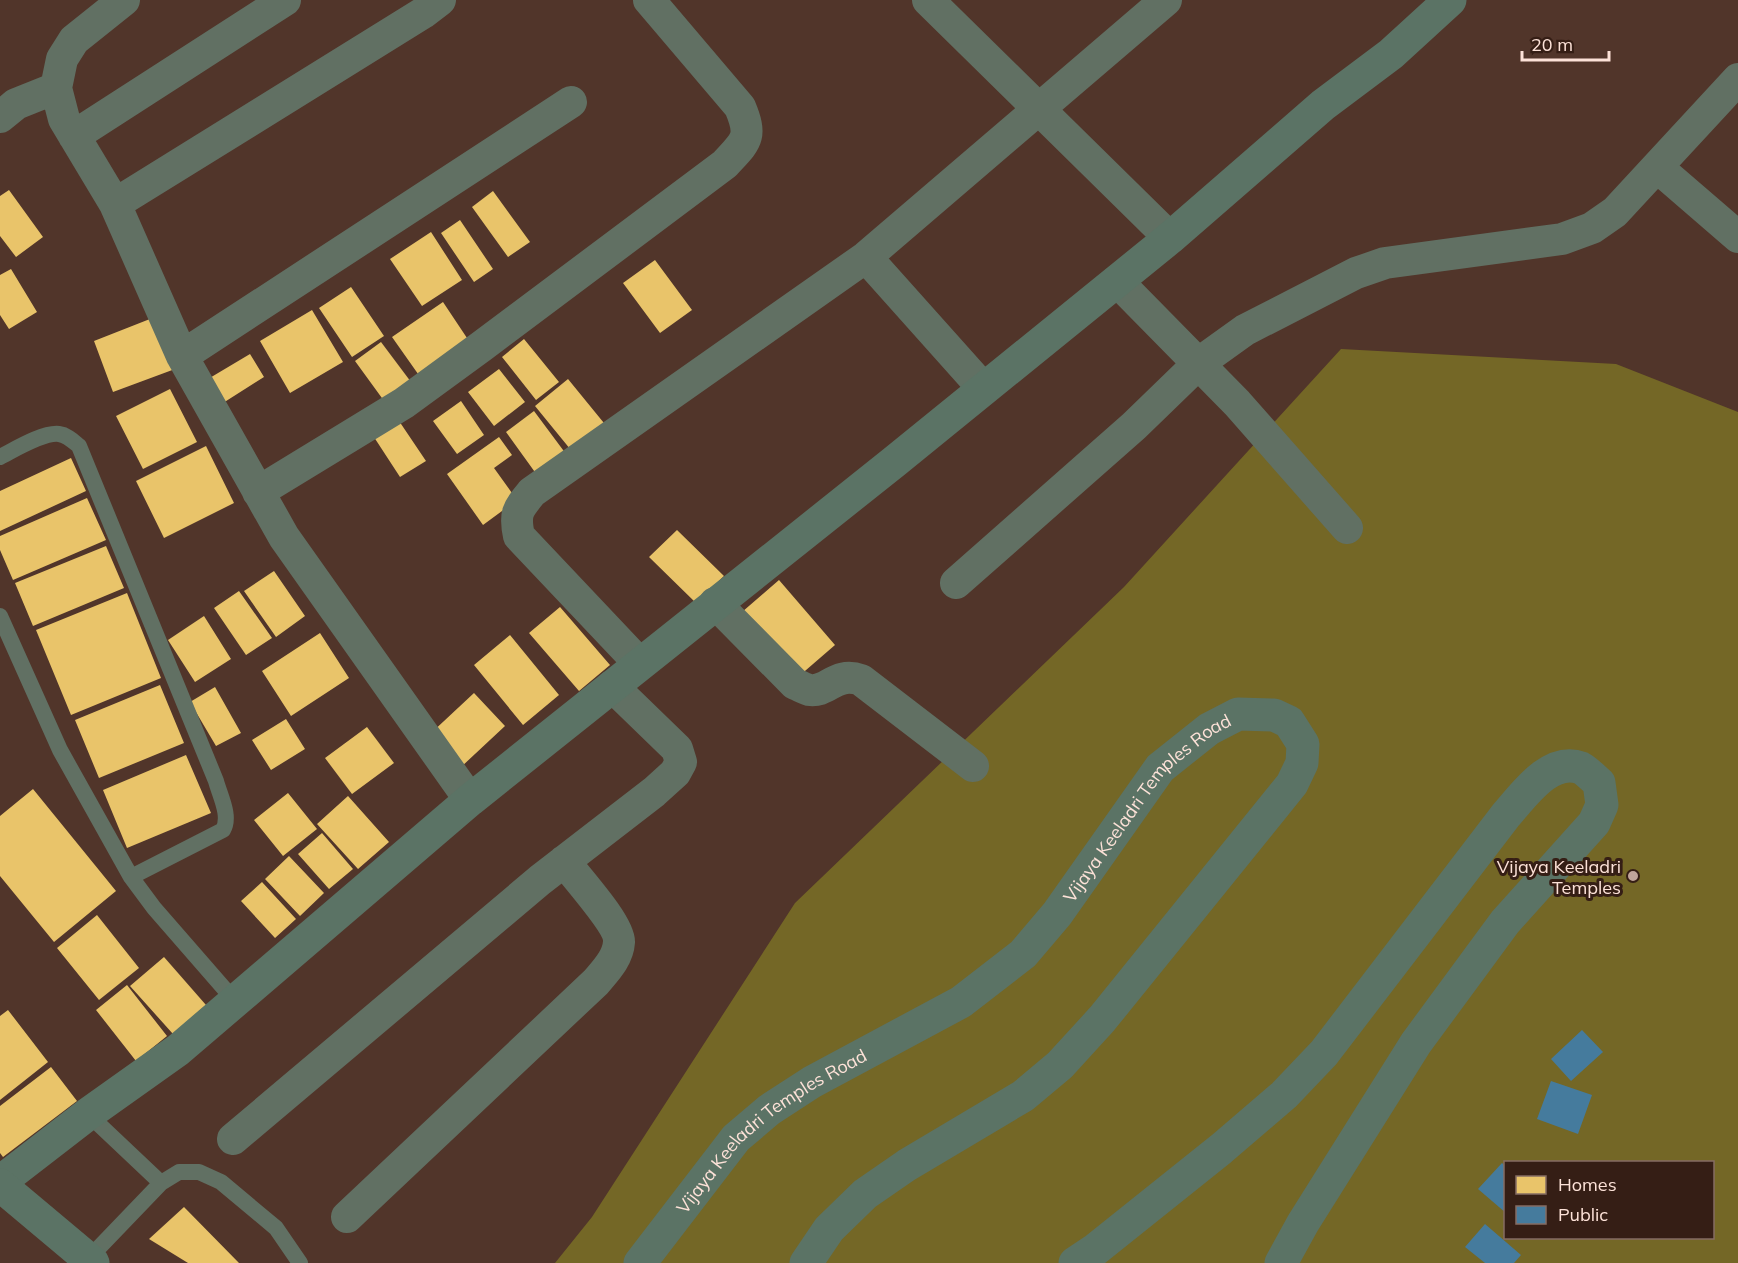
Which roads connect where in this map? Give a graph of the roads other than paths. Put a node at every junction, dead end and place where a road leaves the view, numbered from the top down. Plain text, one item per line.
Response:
1 (124, 0) edge
2 (285, 0) edge
3 (440, 0) edge
4 (649, 0) edge
5 (928, 0) edge
6 (1166, 0) edge
7 (1450, 0) edge
8 (1738, 79) edge
9 (56, 88) junction
10 (571, 102) dead end
11 (1039, 107) junction
12 (0, 117) edge
13 (74, 136) junction
14 (1657, 167) junction
15 (115, 204) junction
16 (1738, 237) edge
17 (1170, 238) junction
18 (866, 257) junction
19 (1117, 281) junction
20 (183, 356) junction
21 (1198, 363) junction
22 (983, 388) junction
23 (0, 457) edge
24 (258, 492) junction
25 (1347, 528) dead end
26 (957, 583) dead end
27 (715, 603) junction
28 (0, 616) edge
29 (640, 664) junction
30 (612, 686) junction
31 (973, 766) dead end
32 (470, 800) junction
33 (564, 861) junction
34 (131, 877) junction
35 (235, 1001) junction
36 (88, 1114) junction
37 (233, 1139) dead end
38 (0, 1183) edge
39 (161, 1183) junction
40 (346, 1217) dead end
41 (90, 1261) edge
42 (300, 1263) edge
43 (640, 1263) edge
44 (806, 1263) edge
45 (1076, 1263) edge
46 (1281, 1263) edge

1 - 9 street
2 - 13 street
3 - 15 street
4 - 24 street
5 - 11 street
6 - 11 street
7 - 17 street
8 - 14 street
9 - 12 street
9 - 13 street
10 - 20 street
11 - 17 street
11 - 18 street
13 - 15 street
14 - 16 street
14 - 21 street
15 - 20 street
17 - 19 street
18 - 22 street
18 - 29 street
19 - 21 street
19 - 22 street
20 - 24 street
21 - 25 street
21 - 26 street
22 - 27 street
23 - 34 lane
24 - 32 street
27 - 29 street
27 - 31 street
28 - 34 lane
29 - 30 street
30 - 32 street
30 - 33 street
32 - 35 street
33 - 37 street
33 - 40 street
34 - 35 lane
35 - 36 street
36 - 38 street
36 - 39 lane
38 - 41 street
39 - 41 lane
39 - 42 lane
43 - 44 street, Vijaya Keeladri Temples Road
45 - 46 street

